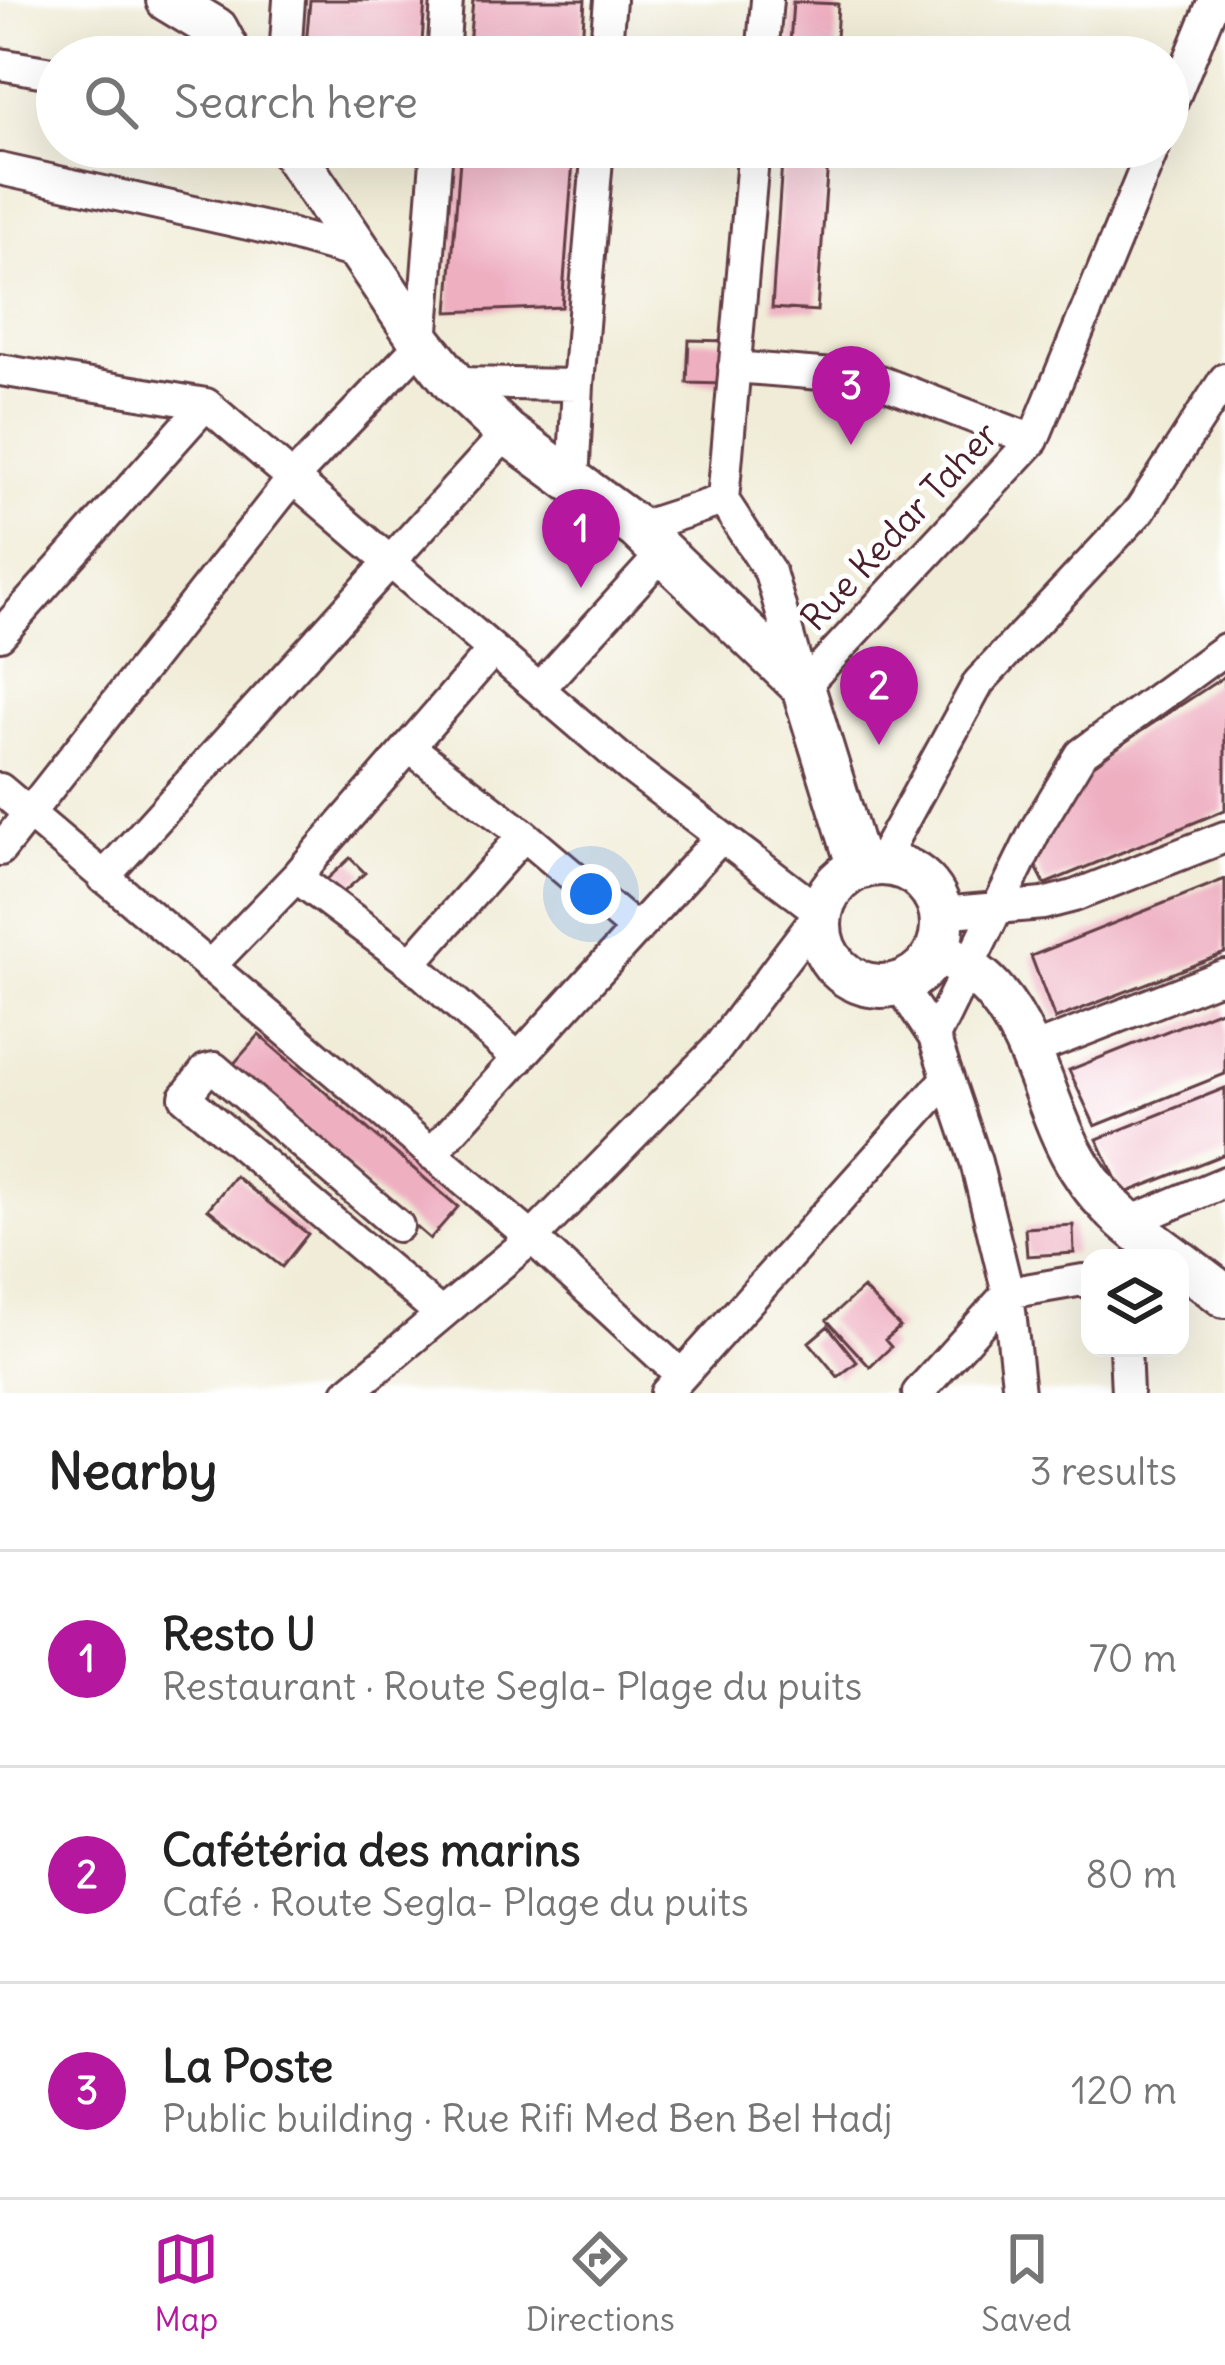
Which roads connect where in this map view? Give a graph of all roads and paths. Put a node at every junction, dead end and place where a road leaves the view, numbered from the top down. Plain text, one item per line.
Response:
1 (168, 0) edge
2 (289, 0) edge
3 (447, 0) edge
4 (610, 0) edge
5 (766, 0) edge
6 (1214, 0) edge
7 (216, 29) edge
8 (286, 36) edge
9 (444, 36) edge
10 (607, 36) edge
11 (763, 36) edge
12 (1189, 61) edge
13 (0, 64) edge
14 (36, 70) edge
15 (303, 168) edge
16 (435, 168) edge
17 (596, 168) edge
18 (752, 168) edge
19 (1145, 168) edge
20 (0, 169) edge
21 (363, 255) junction
22 (422, 344) junction
23 (734, 368) junction
24 (5, 376) edge
25 (1225, 379) edge
26 (454, 383) junction
27 (578, 385) junction
28 (206, 404) junction
29 (507, 434) junction
30 (1033, 440) junction
31 (293, 478) junction
32 (573, 482) junction
33 (723, 500) junction
34 (650, 540) junction
35 (391, 562) junction
36 (0, 635) edge
37 (1225, 649) edge
38 (493, 650) junction
39 (803, 687) junction
40 (540, 688) junction
41 (409, 747) junction
42 (0, 790) edge
43 (28, 813) junction
44 (524, 835) junction
45 (722, 837) junction
46 (1225, 837) edge
47 (0, 850) edge
48 (869, 867) junction
49 (296, 877) junction
50 (103, 878) junction
51 (1000, 908) junction
52 (820, 912) junction
53 (635, 929) junction
54 (949, 943) junction
55 (411, 963) junction
56 (209, 967) junction
57 (1225, 975) edge
58 (898, 983) junction
59 (934, 1037) junction
60 (1030, 1051) junction
61 (519, 1059) junction
62 (948, 1078) junction
63 (430, 1154) junction
64 (1225, 1182) edge
65 (1127, 1223) junction
66 (398, 1226) dead end
67 (532, 1238) junction
68 (1162, 1249) edge
69 (1189, 1269) edge
70 (1081, 1280) edge
71 (1007, 1293) junction
72 (1225, 1296) edge
73 (441, 1314) junction
74 (1125, 1357) edge
75 (674, 1384) edge
76 (348, 1393) edge
77 (918, 1393) edge
78 (1019, 1393) edge
79 (1127, 1393) edge

1 - 7 street
2 - 8 street
3 - 9 street
4 - 10 street
5 - 11 street
6 - 12 street
13 - 14 street
15 - 21 street
16 - 22 street
17 - 27 street
18 - 23 street
19 - 30 street, Rue Kedar Taher
20 - 21 street
21 - 22 street
22 - 26 street
22 - 31 street
23 - 30 street
23 - 33 street
24 - 28 street
25 - 48 street
26 - 27 street
26 - 29 street
27 - 32 street
28 - 31 street
28 - 36 street
29 - 32 street
29 - 35 street
30 - 39 street, Rue Kedar Taher
31 - 35 street
31 - 43 street
32 - 34 street
33 - 34 street
33 - 39 street
34 - 39 street
34 - 40 street
35 - 38 street
35 - 50 street
37 - 51 street
38 - 40 street
38 - 41 street
39 - 48 street
40 - 45 street
41 - 44 street
41 - 49 street
42 - 43 street
43 - 47 street
43 - 50 street
44 - 53 street
44 - 55 street
45 - 52 street
45 - 53 street
46 - 51 street
48 - 52 street
48 - 54 street
49 - 55 street
49 - 56 street
50 - 56 street
51 - 54 street
51 - 54 street
52 - 58 street
52 - 67 street
53 - 61 street
54 - 58 street
54 - 59 street
54 - 60 street
55 - 61 street
56 - 63 street
57 - 60 street
58 - 59 street
59 - 62 street
60 - 65 street
61 - 63 street
62 - 71 street
62 - 75 street
63 - 67 street
64 - 65 street
65 - 68 street
66 - 73 street
67 - 73 street
67 - 75 street
69 - 72 street
70 - 71 street
71 - 77 street
71 - 78 street
73 - 76 street
74 - 79 street

